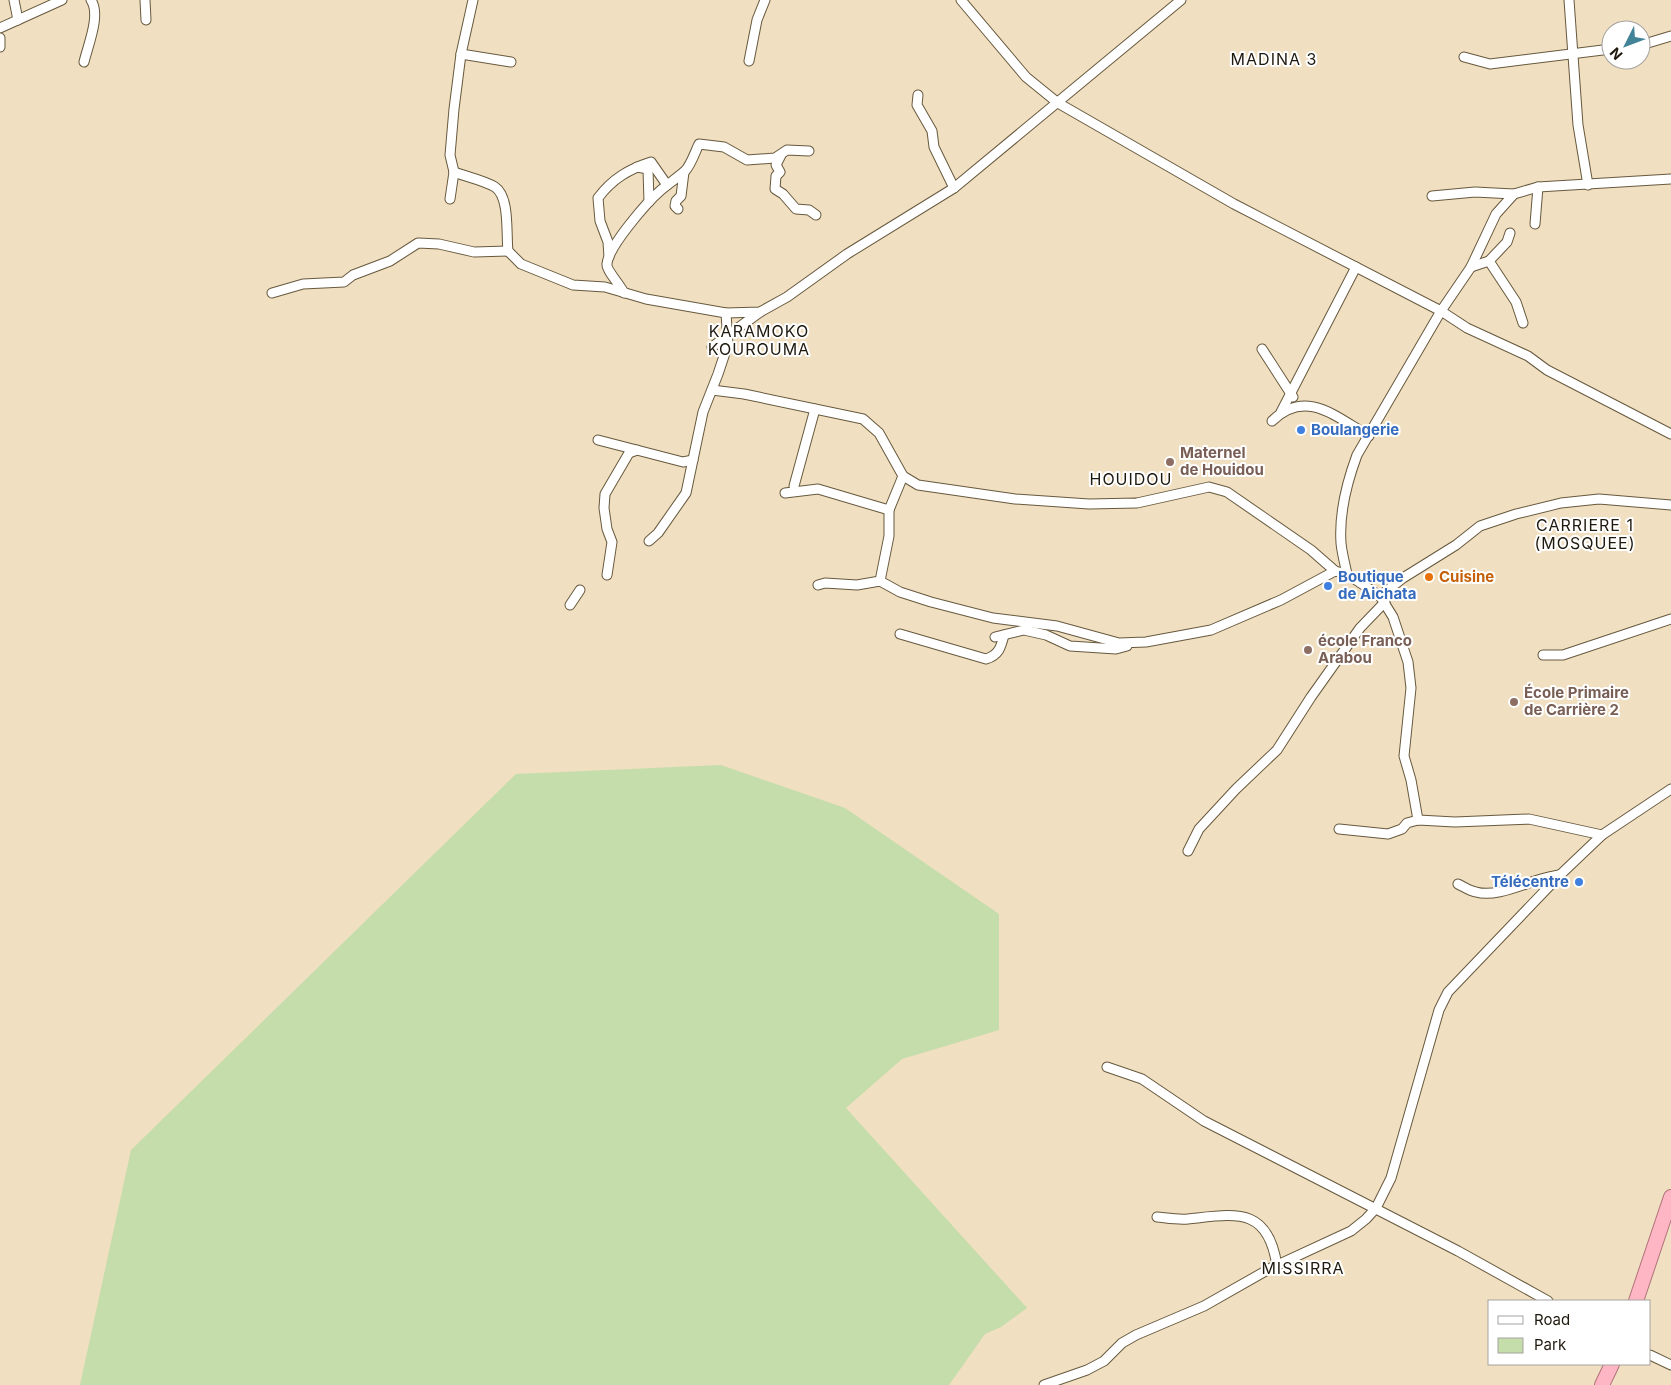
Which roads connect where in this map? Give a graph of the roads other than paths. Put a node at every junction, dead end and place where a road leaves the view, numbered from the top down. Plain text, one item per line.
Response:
1 (14, 0) edge
2 (62, 0) edge
3 (91, 0) edge
4 (145, 0) edge
5 (474, 0) edge
6 (765, 0) edge
7 (961, 0) edge
8 (1181, 0) edge
9 (1568, 0) edge
10 (18, 20) junction
11 (146, 20) dead end
12 (0, 28) edge
13 (1671, 36) edge
14 (0, 38) edge
15 (1651, 42) edge
16 (0, 47) edge
17 (1601, 50) edge
18 (461, 54) junction
19 (1572, 54) junction
20 (1464, 57) dead end
21 (84, 62) dead end
22 (510, 62) dead end
23 (749, 62) dead end
24 (918, 96) dead end
25 (1058, 103) junction
26 (809, 151) dead end
27 (781, 154) junction
28 (637, 167) junction
29 (454, 172) junction
30 (684, 172) junction
31 (1671, 179) edge
32 (667, 185) junction
33 (1588, 185) junction
34 (1538, 187) junction
35 (954, 188) junction
36 (1514, 194) junction
37 (1432, 196) dead end
38 (450, 199) dead end
39 (649, 202) junction
40 (678, 209) dead end
41 (816, 214) dead end
42 (1535, 224) dead end
43 (1510, 233) dead end
44 (508, 251) junction
45 (609, 257) junction
46 (1489, 261) junction
47 (1356, 267) junction
48 (1471, 267) junction
49 (272, 293) dead end
50 (624, 293) junction
51 (1441, 311) junction
52 (760, 312) junction
53 (726, 313) junction
54 (1523, 324) dead end
55 (727, 336) junction
56 (712, 347) dead end
57 (1262, 348) dead end
58 (712, 390) junction
59 (1291, 394) junction
60 (1298, 405) junction
61 (815, 409) junction
62 (1281, 412) junction
63 (1272, 421) dead end
64 (1671, 434) edge
65 (1369, 436) junction
66 (598, 440) dead end
67 (637, 450) junction
68 (693, 460) junction
69 (903, 476) junction
70 (794, 486) dead end
71 (785, 493) dead end
72 (1671, 505) edge
73 (889, 510) junction
74 (649, 541) dead end
75 (1335, 571) junction
76 (1347, 574) junction
77 (607, 575) dead end
78 (880, 581) junction
79 (818, 585) dead end
80 (580, 590) dead end
81 (1383, 599) junction
82 (570, 605) dead end
83 (1671, 619) edge
84 (900, 634) dead end
85 (1142, 642) junction
86 (1543, 655) dead end
87 (1671, 789) edge
88 (1418, 820) junction
89 (1339, 829) dead end
90 (1602, 836) junction
91 (1188, 851) dead end
92 (1560, 874) junction
93 (1458, 884) dead end
94 (1107, 1067) dead end
95 (1671, 1197) edge
96 (1376, 1208) junction
97 (1157, 1218) dead end
98 (1277, 1266) junction
99 (1546, 1300) edge
100 (1636, 1300) edge
101 (1651, 1356) edge
102 (1612, 1365) edge
103 (1671, 1366) edge
104 (1044, 1385) edge
105 (1602, 1385) edge

1 - 10 street
2 - 10 street
3 - 21 street
4 - 11 street
5 - 18 street
6 - 23 street
7 - 25 street
8 - 25 street
9 - 19 street
10 - 12 street
13 - 15 street
14 - 16 street
17 - 19 street
18 - 22 street
18 - 29 street
19 - 20 street
19 - 33 street
24 - 35 street
25 - 35 street
25 - 47 street
26 - 27 street
27 - 30 street
27 - 41 street
28 - 32 street
28 - 39 street
28 - 45 street
29 - 38 street
29 - 44 street
30 - 32 street
30 - 40 street
31 - 33 street
32 - 39 street
33 - 34 street
34 - 36 street
34 - 42 street
35 - 52 street
36 - 37 street
36 - 48 street
39 - 45 street
43 - 46 street
44 - 49 street
44 - 50 street
45 - 50 street
46 - 48 street
46 - 54 street
47 - 51 street
47 - 59 street
48 - 51 street
50 - 53 street
51 - 64 street
51 - 65 street
52 - 53 street
52 - 55 street
53 - 55 street
55 - 56 street
55 - 58 street
57 - 59 street
58 - 61 street
58 - 68 street
59 - 60 street
59 - 62 street
60 - 62 street
60 - 65 street
61 - 69 street
61 - 70 street
62 - 63 street
65 - 76 street
66 - 67 street
67 - 68 street
67 - 77 street
68 - 74 street
69 - 73 street
69 - 75 street
71 - 73 street
72 - 81 street
73 - 78 street
75 - 76 street
75 - 85 street
76 - 81 street
78 - 79 street
78 - 85 street
80 - 82 street
81 - 88 street
81 - 91 street
83 - 86 street
84 - 85 street
87 - 90 street
88 - 89 street
88 - 90 street
90 - 92 street
92 - 93 street
92 - 96 street
94 - 96 street
95 - 100 highway
96 - 98 street
96 - 99 street
97 - 98 street
98 - 104 street
101 - 103 street
102 - 105 highway

